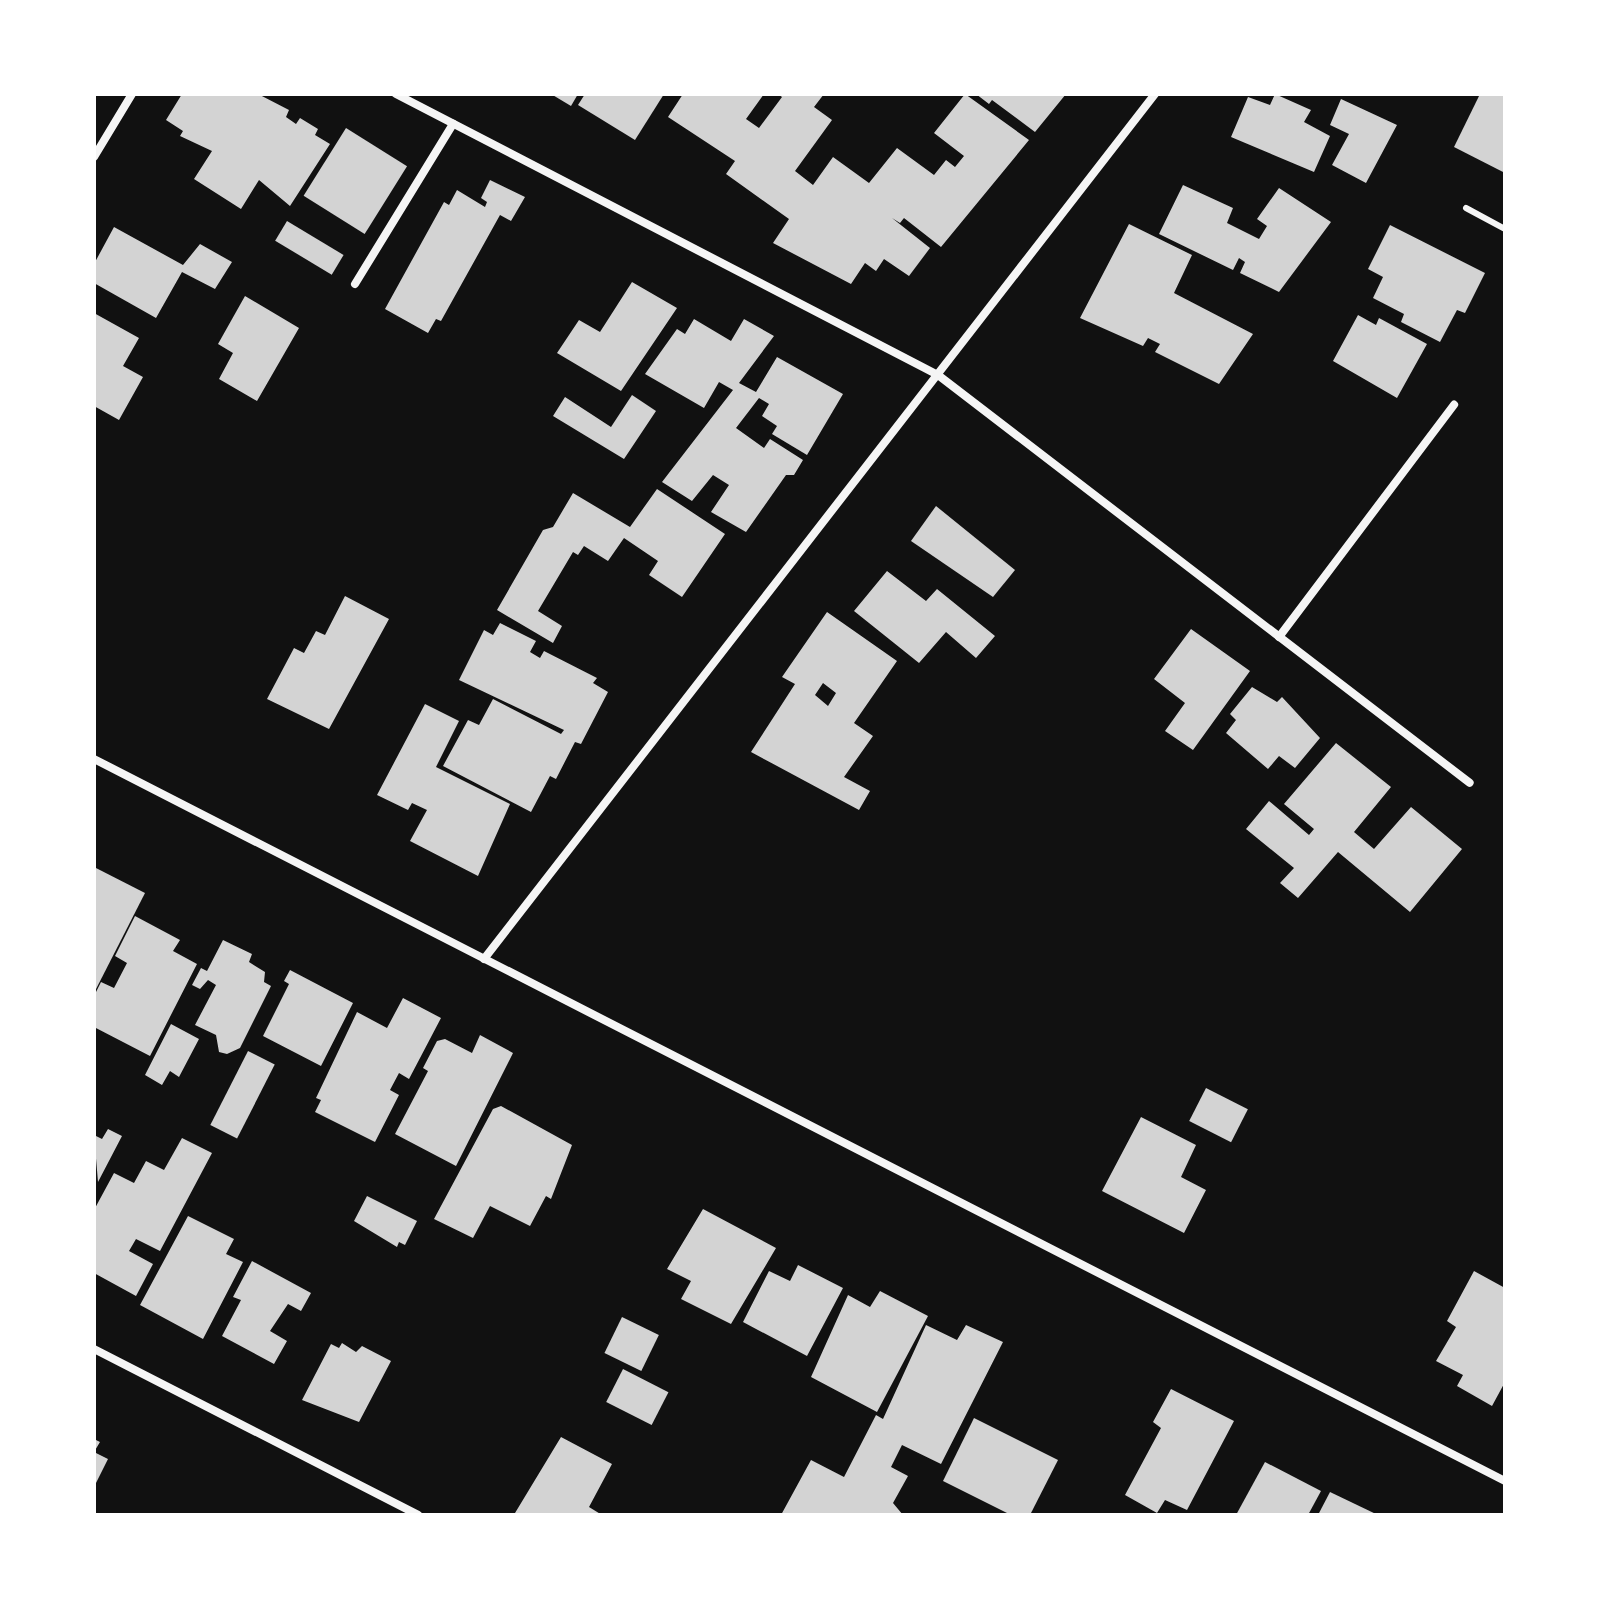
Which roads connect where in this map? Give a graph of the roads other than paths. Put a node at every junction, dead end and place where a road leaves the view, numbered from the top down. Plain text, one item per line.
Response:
1 (132, 94) edge
2 (396, 94) edge
3 (1155, 94) edge
4 (453, 124) junction
5 (94, 157) edge
6 (1466, 208) dead end
7 (1505, 229) edge
8 (355, 284) dead end
9 (938, 375) junction
10 (1454, 405) dead end
11 (1279, 637) junction
12 (94, 759) edge
13 (1470, 783) dead end
14 (484, 959) junction
15 (94, 1349) edge
16 (1505, 1481) edge
17 (418, 1515) edge

1 - 5 street
2 - 4 street
3 - 9 street
4 - 8 street
4 - 9 street
6 - 7 lane
9 - 11 street
9 - 14 street
10 - 11 street
11 - 13 street
12 - 14 street
14 - 16 street
15 - 17 street

